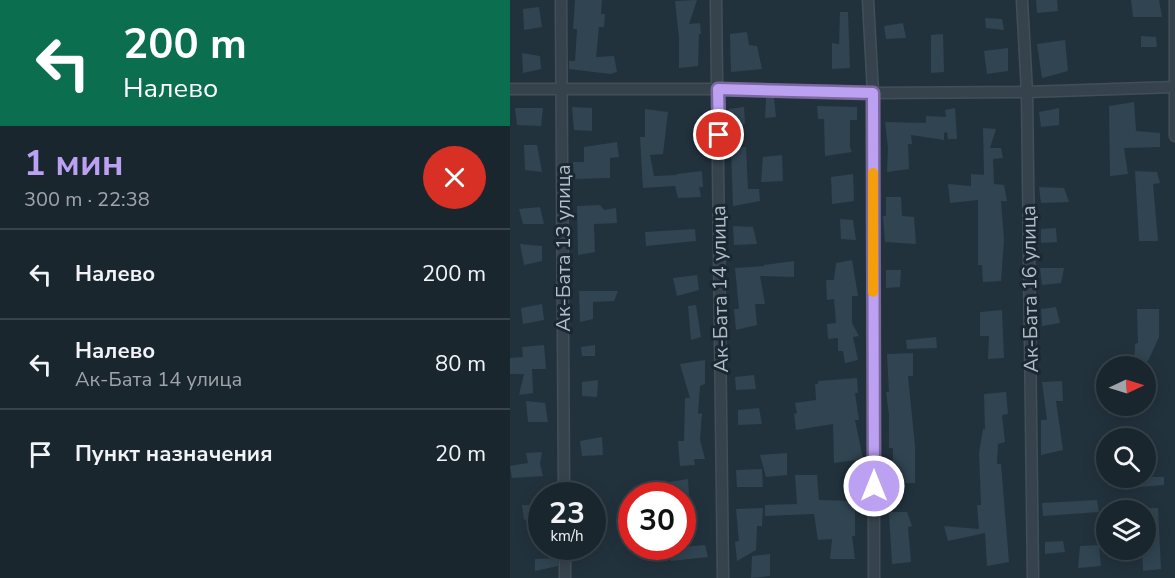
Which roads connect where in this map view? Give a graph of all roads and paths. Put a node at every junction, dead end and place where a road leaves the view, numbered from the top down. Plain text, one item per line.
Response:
1 (561, 0) edge
2 (716, 0) edge
3 (868, 0) edge
4 (1022, 0) edge
5 (1175, 0) edge
6 (1174, 87) edge
7 (510, 89) edge
8 (718, 89) junction
9 (562, 90) junction
10 (1027, 92) junction
11 (873, 93) junction
12 (1175, 136) edge
13 (564, 482) edge
14 (565, 560) edge
15 (565, 578) edge
16 (723, 578) edge
17 (874, 578) edge
18 (1033, 578) edge

1 - 9 street, Ак-Бата 13 улица
2 - 8 street, Ак-Бата 14 улица
3 - 11 street
4 - 10 street, Ак-Бата 16 улица
5 - 6 street
6 - 10 street
6 - 12 street
7 - 9 street
8 - 9 street
8 - 11 street
8 - 16 street, Ак-Бата 14 улица
9 - 13 street, Ак-Бата 13 улица
10 - 11 street
10 - 18 street, Ак-Бата 16 улица
11 - 17 street
14 - 15 street

